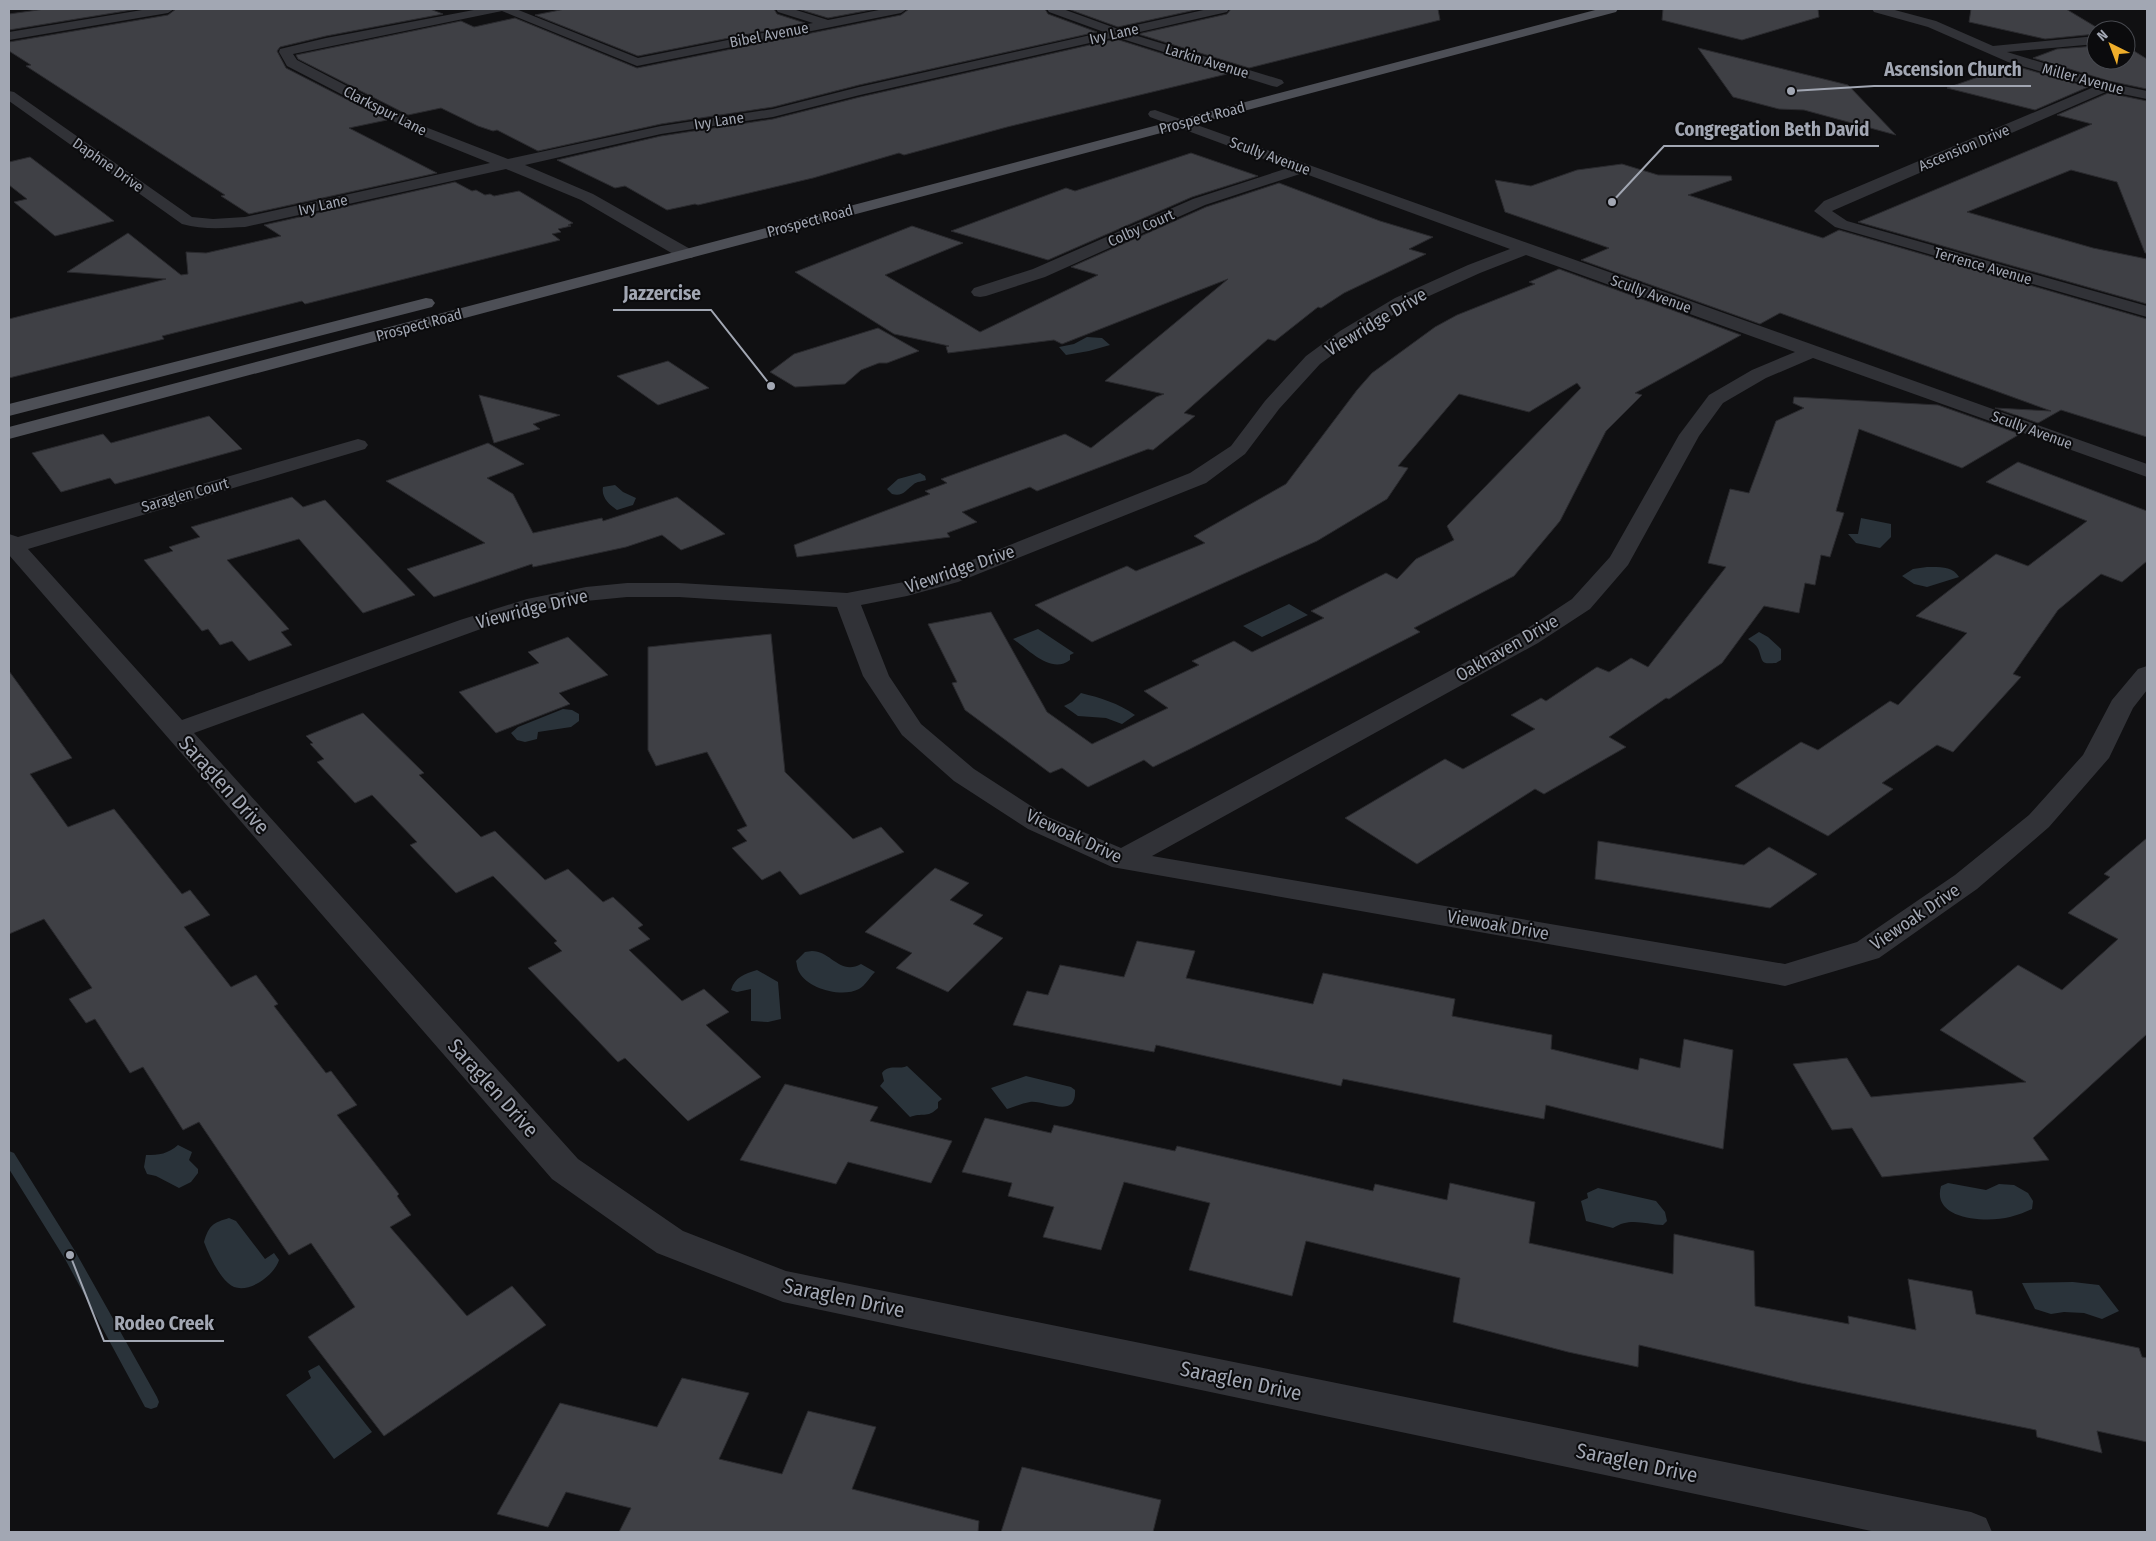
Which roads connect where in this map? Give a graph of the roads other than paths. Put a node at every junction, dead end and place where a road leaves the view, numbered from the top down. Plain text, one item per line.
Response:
1 (168, 9) edge
2 (497, 9) edge
3 (506, 9) edge
4 (782, 9) edge
5 (901, 9) edge
6 (1053, 9) edge
7 (1223, 9) edge
8 (1612, 9) edge
9 (1878, 9) edge
10 (826, 24) junction
11 (1116, 33) junction
12 (9, 36) edge
13 (2086, 41) edge
14 (1992, 49) junction
15 (1293, 78) dead end
16 (1277, 83) junction
17 (2107, 87) junction
18 (1248, 90) dead end
19 (9, 95) edge
20 (2147, 95) edge
21 (1155, 114) joint
22 (1182, 115) junction
23 (1139, 118) dead end
24 (506, 164) junction
25 (1303, 168) junction
26 (1822, 211) joint
27 (213, 224) joint
28 (682, 236) dead end
29 (662, 241) junction
30 (643, 246) dead end
31 (1526, 249) junction
32 (686, 254) junction
33 (980, 292) dead end
34 (442, 299) dead end
35 (2147, 312) edge
36 (1811, 352) junction
37 (9, 410) edge
38 (9, 433) edge
39 (358, 445) dead end
40 (2147, 471) edge
41 (11, 543) edge
42 (847, 600) junction
43 (2147, 674) edge
44 (176, 731) junction
45 (1122, 860) junction
46 (1971, 1532) edge

1 - 12 street
2 - 24 street, Clarkspur Lane
3 - 10 street, Bibel Avenue
4 - 10 street
5 - 10 street, Bibel Avenue
6 - 11 street, Larkin Avenue
7 - 11 street, Ivy Lane
8 - 22 main road, Prospect Road
9 - 14 street, Miller Avenue
11 - 16 street, Larkin Avenue
11 - 24 street, Ivy Lane
13 - 14 street
14 - 17 street, Miller Avenue
15 - 16 main road, Prospect Road
16 - 18 main road, Prospect Road
17 - 20 street, Miller Avenue
17 - 26 street, Ascension Drive
19 - 27 street, Daphne Drive
21 - 22 street, Scully Avenue
21 - 23 main road, Prospect Road
22 - 25 street, Scully Avenue
22 - 32 main road, Prospect Road
24 - 27 street, Ivy Lane
24 - 29 street, Clarkspur Lane
25 - 31 street, Scully Avenue
25 - 33 street, Colby Court
26 - 35 street, Terrence Avenue
28 - 29 main road
29 - 30 main road
29 - 32 street, Clarkspur Lane
31 - 36 street, Scully Avenue
31 - 42 street, Viewridge Drive
32 - 38 main road, Prospect Road
34 - 37 main road, Prospect Road
36 - 40 street, Scully Avenue
36 - 45 street, Oakhaven Drive
39 - 41 street, Saraglen Court
41 - 44 street, Saraglen Drive
42 - 44 street, Viewridge Drive
42 - 45 street, Viewoak Drive
43 - 45 street, Viewoak Drive
44 - 46 street, Saraglen Drive

